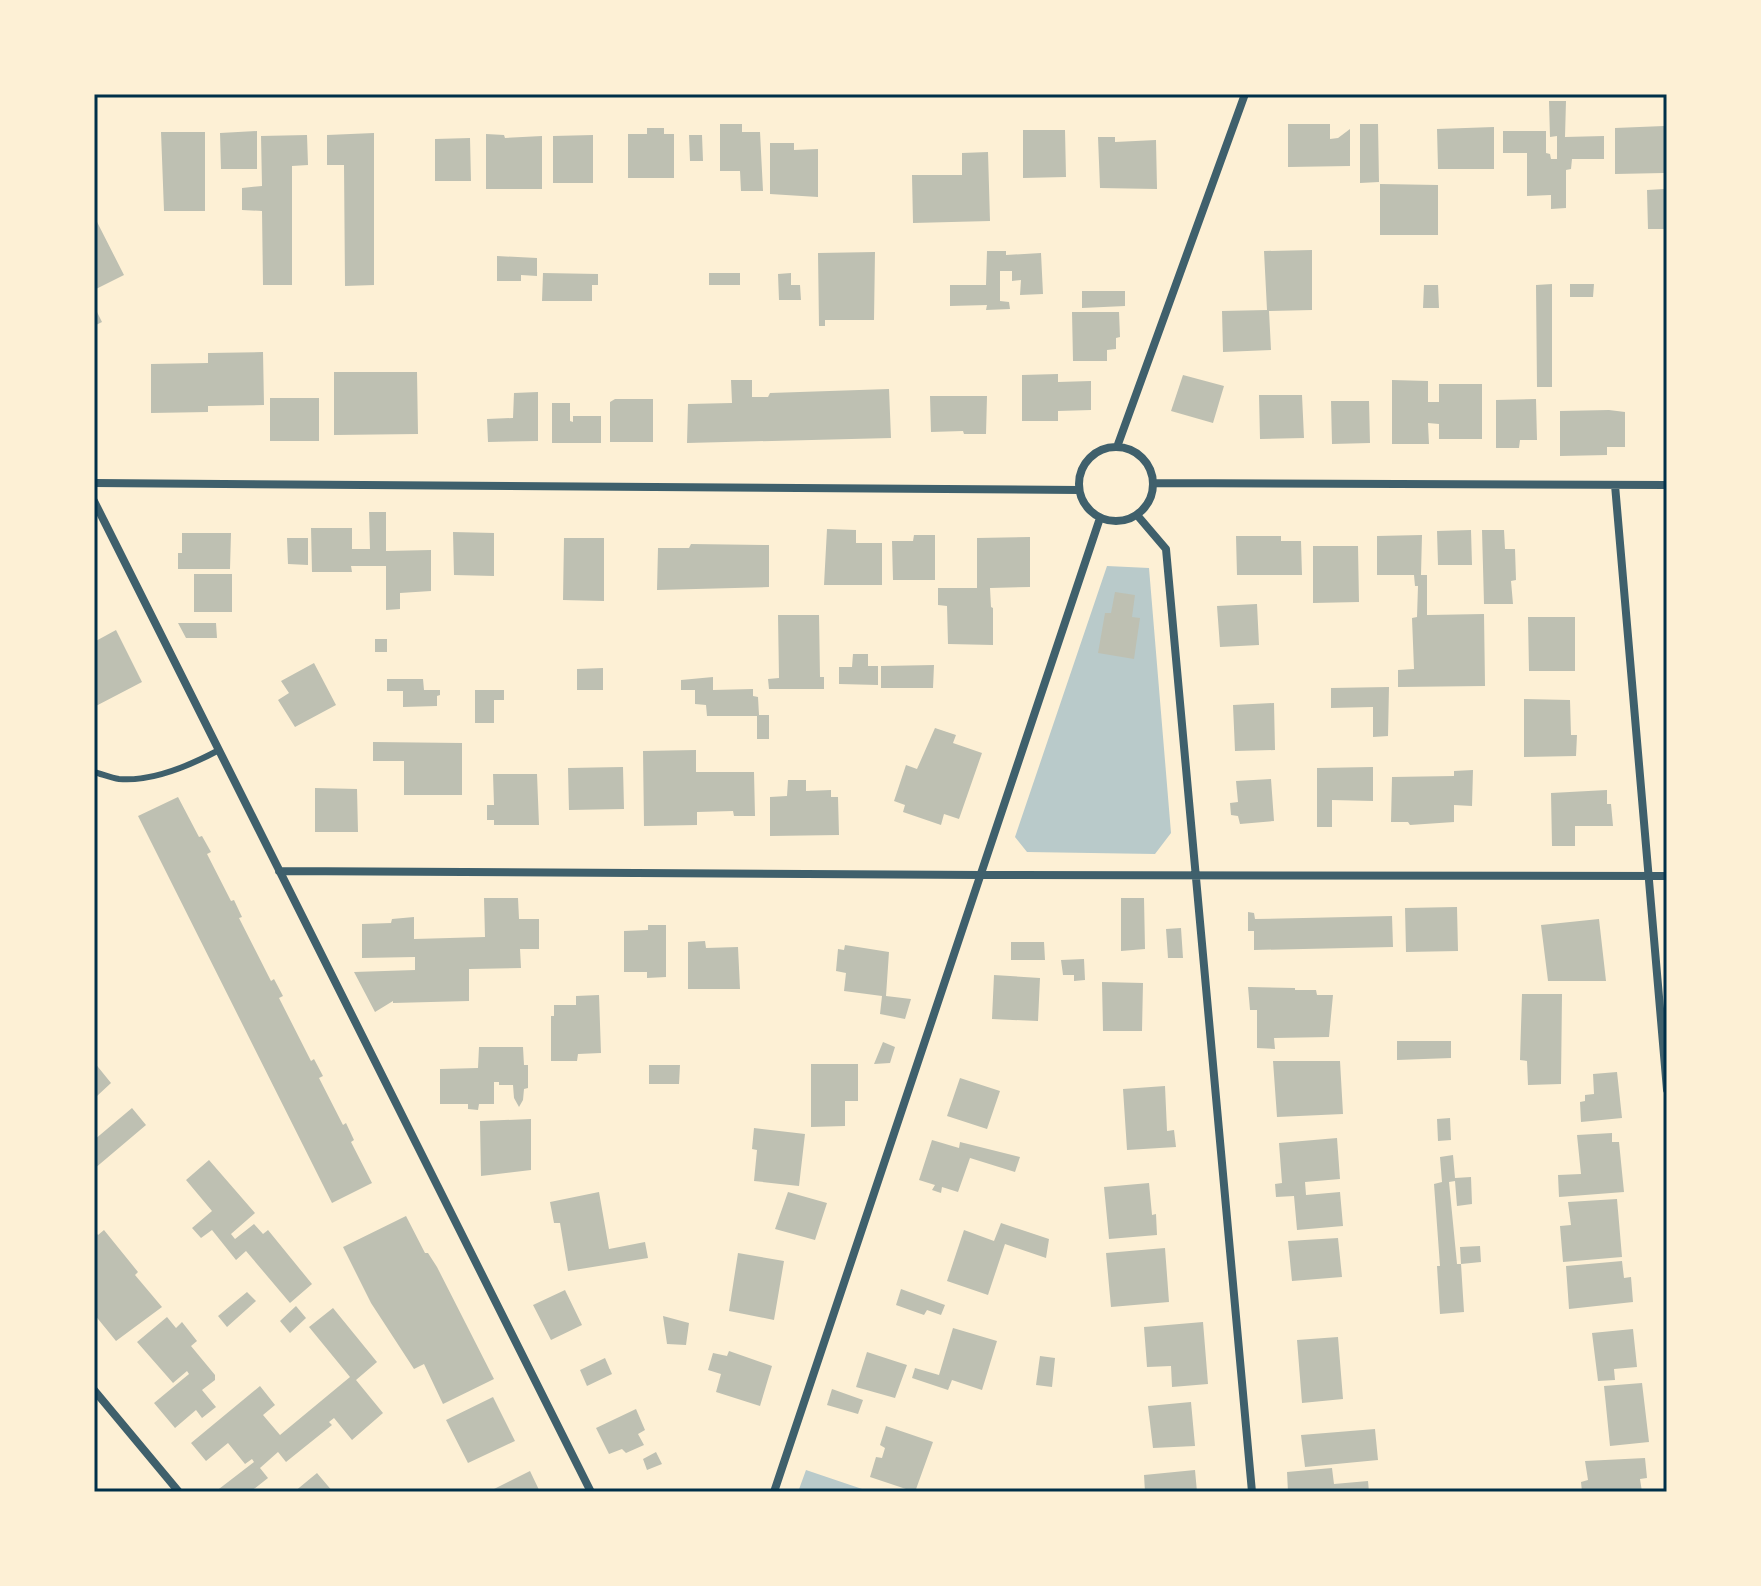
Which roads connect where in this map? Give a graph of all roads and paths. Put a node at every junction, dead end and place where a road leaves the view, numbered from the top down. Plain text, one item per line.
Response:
1 (1245, 94) edge
2 (1117, 447) junction
3 (94, 483) edge
4 (1153, 483) junction
5 (1615, 485) junction
6 (1667, 485) edge
7 (1079, 490) junction
8 (94, 501) edge
9 (1137, 515) junction
10 (1100, 518) junction
11 (219, 750) junction
12 (94, 772) edge
13 (279, 871) junction
14 (981, 875) junction
15 (1196, 875) junction
16 (1649, 876) junction
17 (1667, 876) edge
18 (1667, 1090) edge
19 (94, 1390) edge
20 (179, 1492) edge
21 (591, 1492) edge
22 (774, 1492) edge
23 (1252, 1492) edge

1 - 2 street
2 - 4 street
2 - 7 street
3 - 7 street
4 - 5 street
4 - 9 street
5 - 6 street
5 - 16 street
7 - 10 street
8 - 11 street
9 - 10 street
9 - 15 street
10 - 14 street
11 - 12 lane
11 - 13 street
13 - 14 street
13 - 21 street
14 - 15 street
14 - 22 street
15 - 16 street
15 - 23 street
16 - 17 street
16 - 18 street
19 - 20 street

